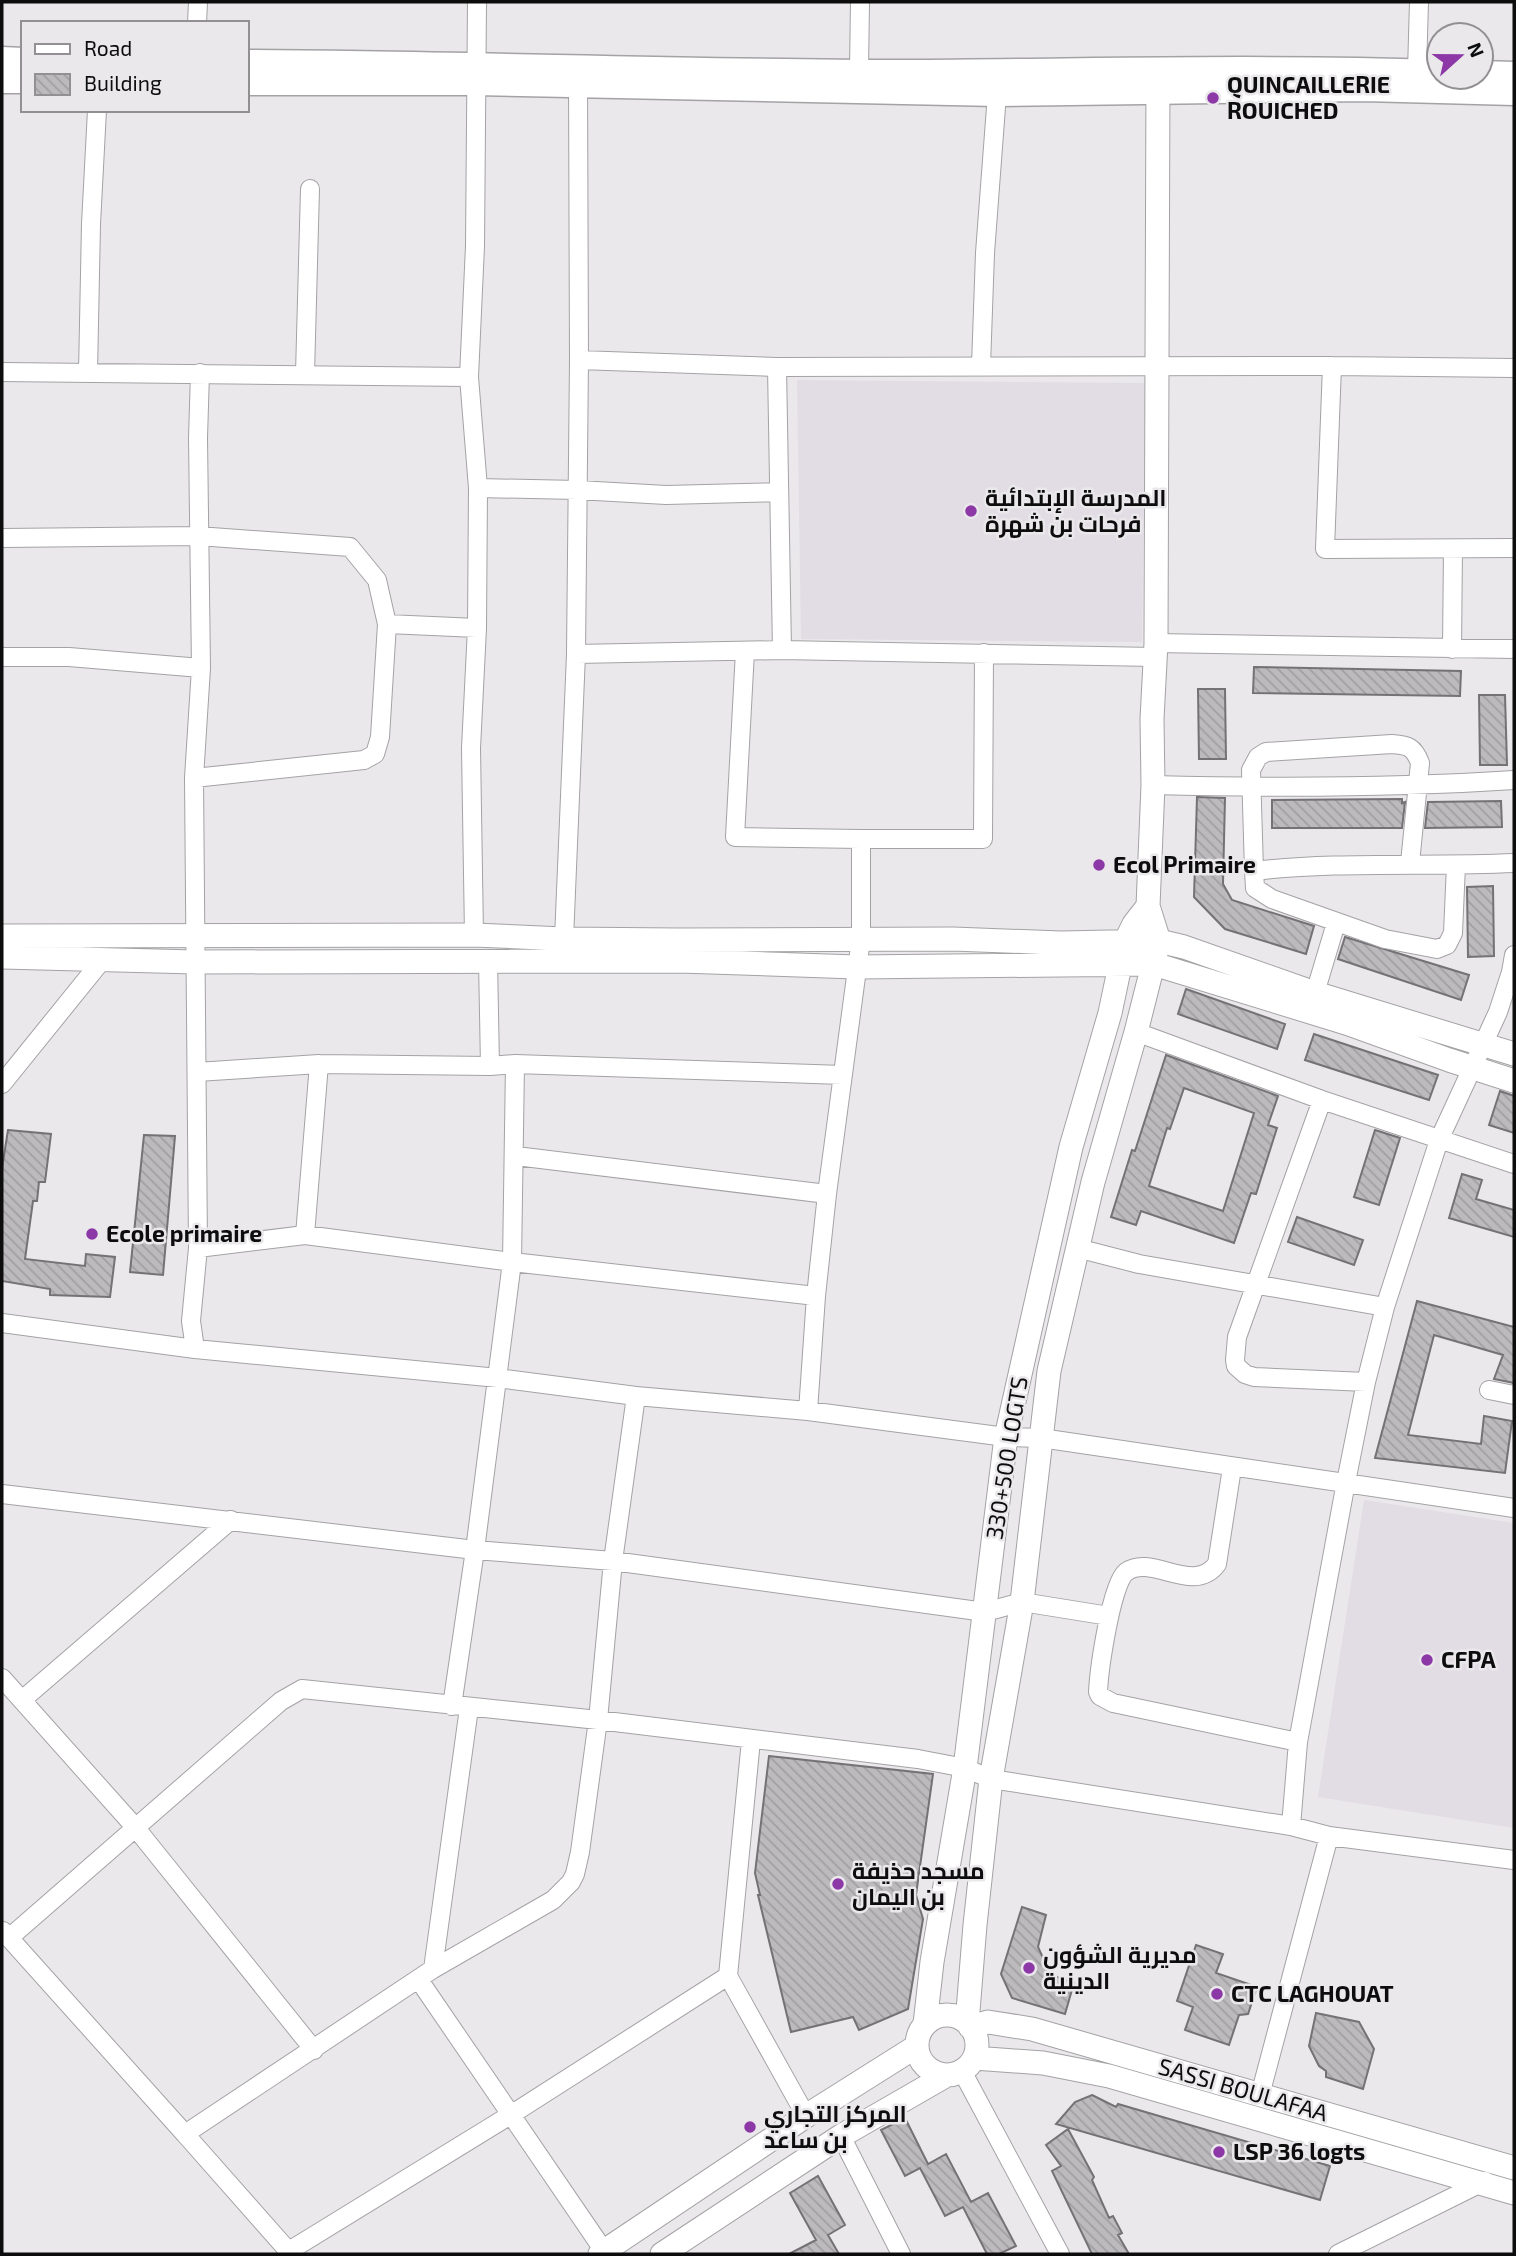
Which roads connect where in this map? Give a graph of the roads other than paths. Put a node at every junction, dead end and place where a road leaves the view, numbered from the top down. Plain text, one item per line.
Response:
1 (198, 2) edge
2 (477, 2) edge
3 (860, 2) edge
4 (1419, 2) edge
5 (197, 21) edge
6 (1425, 48) edge
7 (2, 59) edge
8 (21, 60) edge
9 (248, 62) edge
10 (1158, 68) junction
11 (859, 70) junction
12 (1425, 71) edge
13 (1495, 73) edge
14 (1514, 74) edge
15 (476, 75) junction
16 (578, 76) junction
17 (2, 80) edge
18 (21, 81) edge
19 (248, 83) edge
20 (1158, 93) junction
21 (1514, 93) edge
22 (997, 94) junction
23 (97, 112) edge
24 (310, 189) dead end
25 (579, 360) junction
26 (981, 366) junction
27 (1157, 366) junction
28 (1332, 366) junction
29 (777, 367) junction
30 (1514, 368) edge
31 (2, 372) edge
32 (88, 373) junction
33 (200, 373) junction
34 (305, 374) junction
35 (469, 376) junction
36 (478, 488) junction
37 (578, 490) junction
38 (779, 492) junction
39 (198, 536) junction
40 (2, 538) edge
41 (1514, 548) edge
42 (1452, 549) junction
43 (387, 624) junction
44 (477, 628) junction
45 (1452, 649) junction
46 (1514, 649) edge
47 (782, 650) junction
48 (1155, 650) junction
49 (745, 651) junction
50 (984, 653) junction
51 (576, 654) junction
52 (2, 657) edge
53 (201, 668) junction
54 (194, 778) junction
55 (1514, 780) edge
56 (1153, 785) junction
57 (1418, 786) junction
58 (1253, 788) junction
59 (861, 839) junction
60 (1410, 863) junction
61 (1514, 863) edge
62 (1456, 865) junction
63 (1254, 871) junction
64 (1148, 906) junction
65 (1336, 923) junction
66 (474, 935) junction
67 (2, 936) edge
68 (196, 936) junction
69 (564, 939) junction
70 (861, 939) junction
71 (1159, 941) junction
72 (1125, 942) junction
73 (1514, 955) edge
74 (2, 957) edge
75 (103, 959) junction
76 (488, 960) junction
77 (195, 962) junction
78 (1154, 964) junction
79 (1122, 965) junction
80 (856, 967) junction
81 (1315, 993) junction
82 (1136, 1032) junction
83 (1483, 1044) junction
84 (1514, 1054) edge
85 (320, 1064) junction
86 (515, 1064) junction
87 (490, 1066) junction
88 (1471, 1068) junction
89 (197, 1072) junction
90 (843, 1075) junction
91 (1514, 1081) edge
92 (2, 1084) edge
93 (1322, 1100) junction
94 (1438, 1140) junction
95 (516, 1156) junction
96 (1514, 1164) edge
97 (827, 1194) junction
98 (305, 1235) junction
99 (198, 1248) junction
100 (1077, 1248) junction
101 (512, 1262) junction
102 (1255, 1283) junction
103 (817, 1296) junction
104 (1385, 1307) junction
105 (2, 1323) edge
106 (195, 1349) junction
107 (498, 1378) junction
108 (1366, 1382) junction
109 (1489, 1390) dead end
110 (1514, 1395) edge
111 (636, 1396) junction
112 (808, 1411) junction
113 (1006, 1437) junction
114 (1041, 1438) junction
115 (1233, 1468) junction
116 (1346, 1482) junction
117 (2, 1494) edge
118 (1514, 1508) edge
119 (231, 1520) junction
120 (475, 1550) junction
121 (613, 1560) junction
122 (1022, 1602) junction
123 (985, 1612) junction
124 (1109, 1616) junction
125 (2, 1678) edge
126 (22, 1700) junction
127 (460, 1707) junction
128 (598, 1720) junction
129 (751, 1740) junction
130 (1298, 1742) junction
131 (965, 1768) junction
132 (991, 1779) junction
133 (1291, 1826) junction
134 (135, 1827) junction
135 (1329, 1836) junction
136 (1514, 1860) edge
137 (5, 1934) edge
138 (426, 1974) junction
139 (727, 1976) junction
140 (969, 2025) junction
141 (921, 2035) junction
142 (314, 2050) junction
143 (961, 2068) junction
144 (1260, 2095) junction
145 (512, 2114) junction
146 (806, 2116) junction
147 (185, 2134) junction
148 (841, 2136) junction
149 (1513, 2167) edge
150 (1480, 2183) junction
151 (1514, 2193) edge
152 (1370, 2247) edge
153 (290, 2253) edge
154 (602, 2253) edge
155 (662, 2254) edge
156 (901, 2254) edge
157 (1060, 2254) edge
158 (1338, 2254) edge

1 - 5 street
2 - 15 street
3 - 11 street
4 - 6 street
7 - 8 main road
9 - 15 main road
10 - 11 main road
10 - 12 main road
10 - 20 street
11 - 16 main road
13 - 14 main road
15 - 16 main road
15 - 19 main road
15 - 35 street
16 - 22 main road
16 - 25 street
17 - 18 main road
20 - 21 main road
20 - 22 main road
20 - 27 street
22 - 26 street
23 - 32 street
24 - 34 street
25 - 29 street
25 - 37 street
26 - 27 street
26 - 29 street
27 - 28 street
27 - 48 street
28 - 30 street
28 - 42 street
29 - 38 street
31 - 32 street
32 - 33 street
33 - 34 street
33 - 39 street
34 - 35 street
35 - 36 street
36 - 37 street
36 - 44 street
37 - 38 street
37 - 51 street
38 - 47 street
39 - 40 street
39 - 43 street
39 - 53 street
41 - 42 street
42 - 45 street
43 - 44 street
43 - 54 street
44 - 66 street
45 - 46 street
45 - 48 street
47 - 49 street
47 - 50 street
48 - 50 street
48 - 56 street
49 - 51 street
49 - 59 street
50 - 59 street
51 - 69 street
52 - 53 street
53 - 54 street
54 - 68 street
55 - 57 street
56 - 58 street
56 - 64 street
57 - 58 street
57 - 58 street
57 - 60 street
58 - 63 street
59 - 70 street
60 - 62 street
60 - 63 street
61 - 62 street
62 - 65 street
63 - 65 street
64 - 71 street
64 - 72 street, 330+500 LOGTS
65 - 81 street
66 - 68 street
66 - 69 street
67 - 68 street
68 - 77 street
69 - 70 street
70 - 72 street
70 - 80 street
71 - 72 street
71 - 78 street
71 - 81 street
72 - 79 street, 330+500 LOGTS
73 - 83 street
74 - 75 street
75 - 77 street
75 - 92 street
76 - 77 street
76 - 80 street
76 - 87 street
77 - 89 street
78 - 79 street
78 - 82 street
78 - 88 street
79 - 80 street
79 - 113 street, 330+500 LOGTS
80 - 90 street
81 - 83 street
82 - 93 street
82 - 100 street
83 - 84 street
83 - 88 street
85 - 87 street
85 - 89 street
85 - 98 street
86 - 87 street
86 - 90 street
86 - 95 street
88 - 91 street
88 - 94 street
89 - 99 street
90 - 97 street
93 - 94 street
93 - 102 street
94 - 96 street
94 - 104 street
95 - 97 street
95 - 101 street
97 - 103 street
98 - 99 street
98 - 101 street
99 - 106 street
100 - 102 street
100 - 114 street
101 - 103 street
101 - 107 street
102 - 104 street
102 - 108 street
103 - 112 street
104 - 108 street
105 - 106 street
106 - 107 street
107 - 111 street
107 - 120 street
108 - 116 street
109 - 110 street
111 - 112 street
111 - 121 street
112 - 113 street
113 - 114 street
113 - 123 street, 330+500 LOGTS
114 - 115 street
114 - 122 street
115 - 116 street
115 - 124 street
116 - 118 street
116 - 130 street
117 - 119 street
119 - 120 street
119 - 126 street
120 - 121 street
120 - 127 street
121 - 123 street
121 - 128 street
122 - 123 street
122 - 124 street
122 - 132 street
123 - 131 street, 330+500 LOGTS
124 - 130 street
125 - 126 street
126 - 134 street
127 - 128 street
127 - 134 street
127 - 138 street
128 - 129 street
128 - 138 street
129 - 131 street
129 - 139 street
130 - 133 street
131 - 132 street
131 - 141 street, 330+500 LOGTS
132 - 133 street
132 - 140 street
133 - 135 street
134 - 137 street
134 - 142 street
135 - 136 street
135 - 144 street
137 - 147 street
138 - 142 street
138 - 145 street
139 - 145 street
139 - 146 street
140 - 141 street
140 - 143 street
140 - 144 street, SASSI BOULAFAA
141 - 143 street
141 - 146 street
142 - 147 street
143 - 148 street
143 - 150 street
143 - 157 street
144 - 149 street, SASSI BOULAFAA
145 - 153 street
145 - 154 street
146 - 154 street
147 - 153 street
148 - 155 street
148 - 156 street
149 - 150 street
150 - 151 street
150 - 152 street
152 - 158 street

